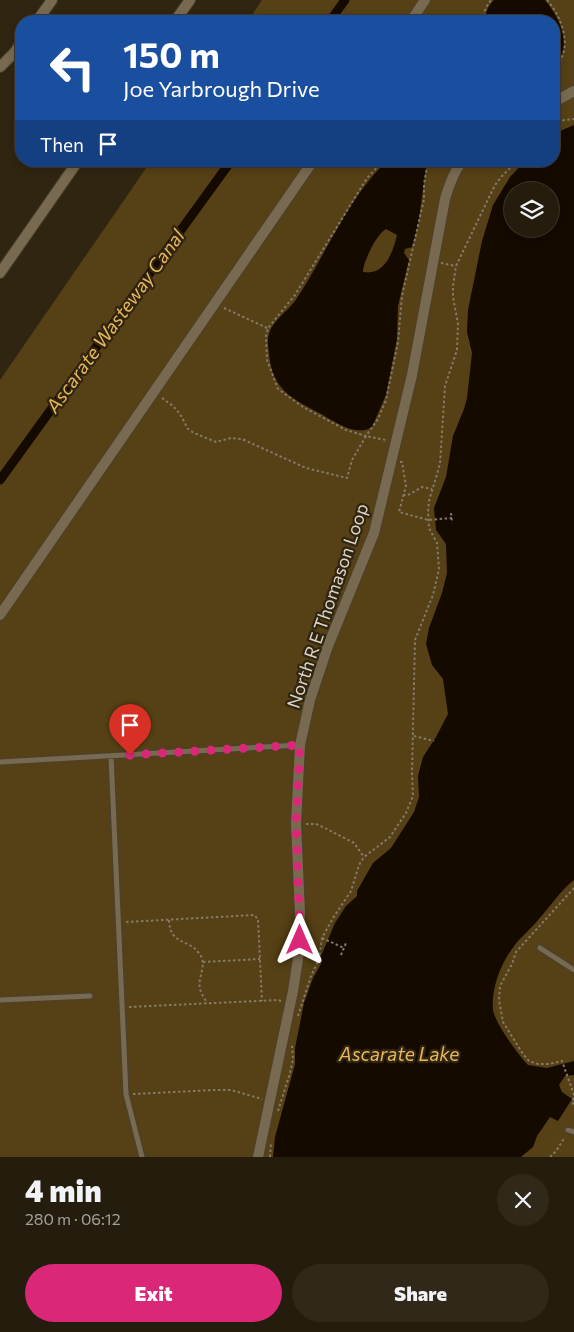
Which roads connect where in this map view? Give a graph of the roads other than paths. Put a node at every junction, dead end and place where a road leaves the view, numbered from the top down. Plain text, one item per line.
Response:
1 (52, 0) edge
2 (190, 0) edge
3 (425, 0) edge
4 (41, 15) edge
5 (179, 15) edge
6 (415, 15) edge
7 (15, 52) edge
8 (0, 67) edge
9 (574, 91) edge
10 (560, 99) edge
11 (74, 167) edge
12 (310, 167) edge
13 (458, 167) edge
14 (0, 274) edge
15 (0, 615) edge
16 (300, 745) junction
17 (111, 756) junction
18 (0, 762) edge
19 (540, 948) dead end
20 (574, 970) edge
21 (90, 996) dead end
22 (0, 1000) edge
23 (142, 1157) edge
24 (258, 1157) edge

1 - 4 street
2 - 5 street
3 - 6 street
7 - 8 street
9 - 10 street
11 - 14 street
12 - 15 street
13 - 16 street, North R E Thomason Loop
16 - 17 lane
16 - 24 street, North R E Thomason Loop
17 - 18 lane
17 - 23 lane
19 - 20 lane
21 - 22 lane

